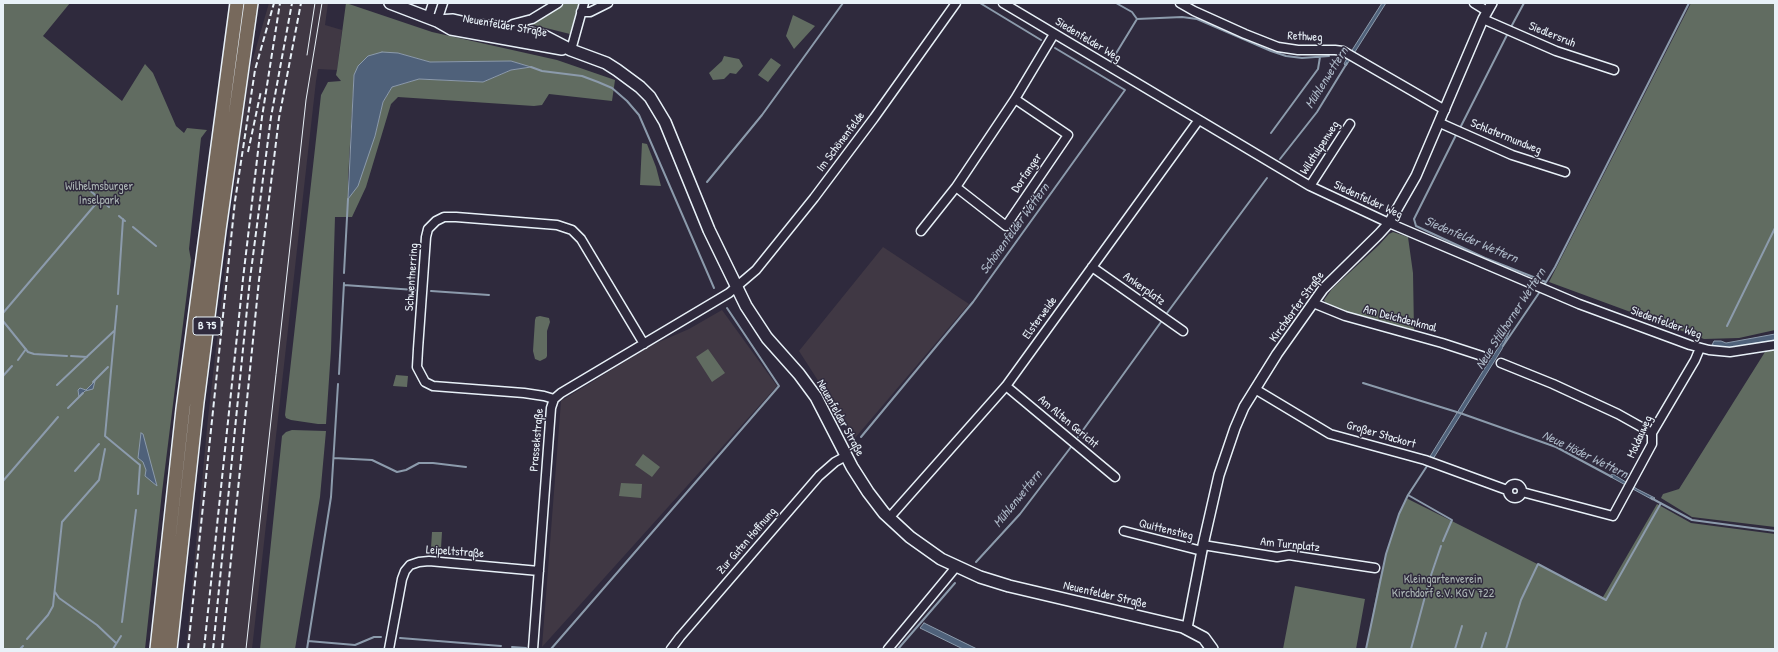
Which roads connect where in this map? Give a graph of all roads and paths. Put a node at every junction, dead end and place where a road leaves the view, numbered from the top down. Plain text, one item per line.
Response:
1 (237, 3) edge
2 (251, 3) edge
3 (390, 3) edge
4 (433, 3) edge
5 (443, 3) edge
6 (558, 3) edge
7 (584, 3) edge
8 (608, 3) edge
9 (956, 3) edge
10 (1003, 3) edge
11 (1180, 3) edge
12 (1474, 3) edge
13 (1489, 7) edge
14 (581, 12) junction
15 (433, 19) junction
16 (1483, 19) junction
17 (507, 28) junction
18 (1054, 34) junction
19 (571, 50) junction
20 (1614, 70) dead end
21 (1015, 99) junction
22 (1445, 110) junction
23 (1198, 121) junction
24 (1440, 123) junction
25 (1350, 124) dead end
26 (1565, 172) dead end
27 (1310, 186) junction
28 (956, 187) junction
29 (1388, 223) junction
30 (921, 231) dead end
31 (1092, 266) junction
32 (737, 288) junction
33 (1312, 303) junction
34 (1183, 331) dead end
35 (644, 344) junction
36 (1775, 345) edge
37 (1700, 348) junction
38 (1482, 356) dead end
39 (1501, 363) dead end
40 (1006, 386) junction
41 (1255, 389) junction
42 (554, 400) junction
43 (1652, 433) junction
44 (846, 456) junction
45 (1115, 477) dead end
46 (1507, 490) joint
47 (889, 518) junction
48 (1124, 531) dead end
49 (1202, 548) junction
50 (956, 567) junction
51 (1375, 568) dead end
52 (539, 571) junction
53 (1187, 628) junction
54 (157, 649) edge
55 (170, 649) edge
56 (389, 649) edge
57 (533, 649) edge
58 (671, 649) edge
59 (888, 649) edge
60 (1212, 649) edge

1 - 54 highway, B 75
2 - 55 highway, B 75
3 - 15 main road, Neuenfelder Straße
4 - 15 street
5 - 15 street
6 - 17 street
7 - 14 street
8 - 14 street
9 - 32 street, Im Schönenfelde
10 - 18 street, Siedenfelder Weg
11 - 22 street, Rethweg
12 - 13 street
13 - 16 street, Kirchdorfer Straße
14 - 19 street
15 - 17 main road, Neuenfelder Straße
15 - 19 main road, Neuenfelder Straße
16 - 20 street, Siedlersruh
16 - 22 street, Kirchdorfer Straße
17 - 19 main road, Neuenfelder Straße
18 - 21 street
18 - 23 street, Siedenfelder Weg
19 - 32 main road, Neuenfelder Straße
21 - 28 street
21 - 28 street, Dorfanger
22 - 24 street, Kirchdorfer Straße
23 - 27 street, Siedenfelder Weg
23 - 31 street, Elsterweide
24 - 26 street, Schlatermundweg
24 - 29 street, Kirchdorfer Straße
25 - 27 street, Wildtulpenweg
27 - 29 street, Siedenfelder Weg
28 - 30 street
29 - 33 street, Kirchdorfer Straße
29 - 37 street, Siedenfelder Weg
31 - 34 street, Ankerplatz
31 - 40 street, Elsterweide
32 - 35 street, Prassekstraße
32 - 44 main road, Neuenfelder Straße
33 - 38 street, Am Deichdenkmal
33 - 41 street, Kirchdorfer Straße
35 - 42 street, Prassekstraße
35 - 42 street, Schwentnerring
36 - 37 street, Siedenfelder Weg
37 - 43 street, Moldauweg
39 - 43 street
40 - 45 street, Am Alten Gericht
40 - 47 street, Elsterweide
41 - 46 street, Großer Stackort
41 - 49 street, Kirchdorfer Straße
42 - 52 street, Prassekstraße
43 - 46 street, Moldauweg
44 - 47 main road, Neuenfelder Straße
44 - 58 street, Zur Guten Hoffnung
47 - 50 main road, Neuenfelder Straße
48 - 49 street, Quittenstieg
49 - 51 street, Am Turnplatz
49 - 53 street, Kirchdorfer Straße
50 - 53 main road, Neuenfelder Straße
50 - 59 street
52 - 56 street, Leipeltstraße
52 - 57 street, Prassekstraße
53 - 60 main road, Neuenfelder Straße

